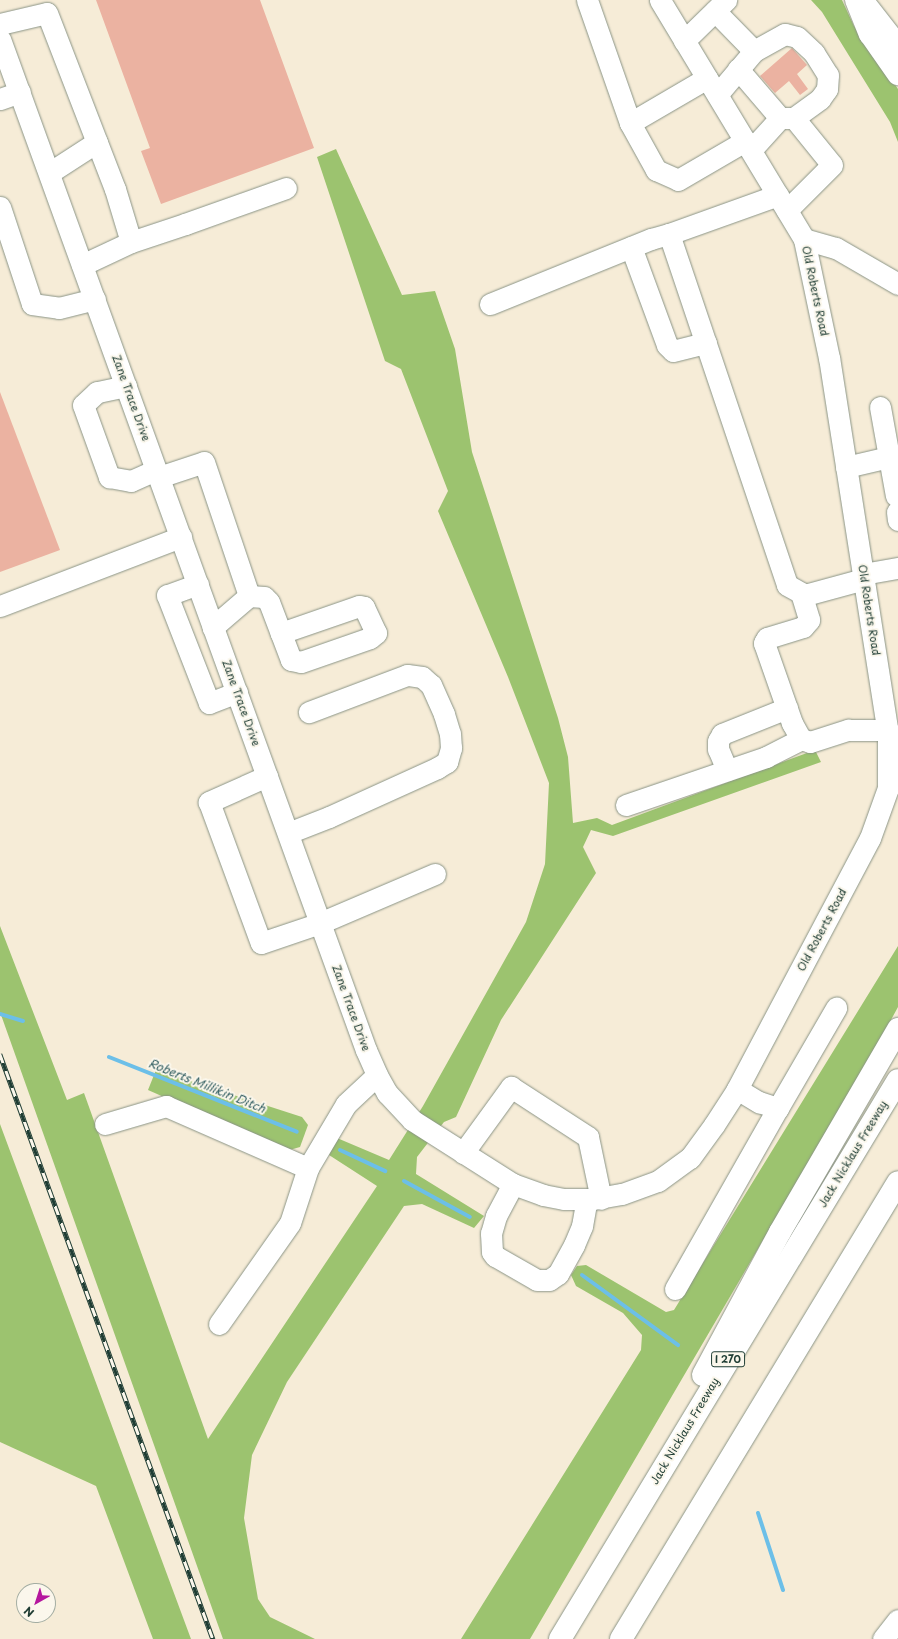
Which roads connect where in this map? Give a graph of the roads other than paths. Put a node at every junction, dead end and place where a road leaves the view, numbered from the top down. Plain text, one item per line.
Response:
1 (587, 0) edge
2 (660, 0) edge
3 (856, 0) edge
4 (862, 0) edge
5 (720, 6) edge
6 (45, 7) edge
7 (0, 24) edge
8 (0, 39) edge
9 (684, 41) junction
10 (898, 46) edge
11 (754, 51) junction
12 (738, 69) junction
13 (898, 74) edge
14 (712, 86) junction
15 (20, 92) junction
16 (0, 99) edge
17 (787, 118) junction
18 (630, 123) junction
19 (97, 142) junction
20 (748, 145) junction
21 (49, 173) junction
22 (286, 188) dead end
23 (783, 202) junction
24 (0, 207) edge
25 (669, 234) junction
26 (804, 239) junction
27 (131, 242) junction
28 (631, 247) junction
29 (82, 265) junction
30 (898, 284) edge
31 (95, 299) junction
32 (490, 304) dead end
33 (706, 343) junction
34 (126, 386) junction
35 (880, 407) dead end
36 (889, 457) junction
37 (846, 467) junction
38 (158, 473) junction
39 (897, 509) edge
40 (181, 537) junction
41 (898, 568) edge
42 (864, 577) junction
43 (198, 584) junction
44 (801, 593) junction
45 (249, 596) junction
46 (0, 606) edge
47 (213, 627) junction
48 (282, 633) dead end
49 (237, 692) junction
50 (787, 708) junction
51 (310, 712) dead end
52 (888, 730) junction
53 (801, 739) junction
54 (728, 770) junction
55 (267, 776) junction
56 (626, 805) dead end
57 (288, 833) junction
58 (435, 874) dead end
59 (320, 923) junction
60 (836, 1008) dead end
61 (898, 1029) edge
62 (377, 1075) junction
63 (898, 1080) edge
64 (737, 1089) junction
65 (778, 1108) junction
66 (105, 1124) dead end
67 (463, 1153) junction
68 (308, 1168) junction
69 (898, 1182) edge
70 (513, 1184) junction
71 (643, 1188) joint
72 (594, 1199) junction
73 (898, 1207) edge
74 (675, 1290) dead end
75 (818, 1313) junction
76 (219, 1324) dead end
77 (658, 1474) junction
78 (898, 1620) edge
79 (560, 1639) edge
80 (622, 1639) edge
81 (883, 1639) edge

1 - 18 street
2 - 9 street, Old Roberts Road
3 - 13 main road
4 - 10 main road
5 - 9 street
5 - 11 street
6 - 7 street
6 - 19 street
8 - 15 street, Zane Trace Drive
9 - 14 street, Old Roberts Road
11 - 12 street
11 - 17 street
12 - 14 street
12 - 17 street
14 - 18 street
14 - 20 street, Old Roberts Road
15 - 16 street
15 - 21 street, Zane Trace Drive
17 - 20 street
17 - 23 street
18 - 20 street
19 - 21 street
19 - 27 street
20 - 23 street, Old Roberts Road
21 - 29 street, Zane Trace Drive
22 - 27 street
23 - 25 street
23 - 26 street, Old Roberts Road
24 - 31 street
25 - 28 street
25 - 33 street
26 - 30 street
26 - 37 street, Old Roberts Road
27 - 29 street
28 - 32 street
28 - 33 street
29 - 31 street, Zane Trace Drive
31 - 34 street, Zane Trace Drive
33 - 44 street
34 - 38 street, Zane Trace Drive
34 - 38 street
35 - 36 street
36 - 37 street
36 - 39 street
37 - 42 street, Old Roberts Road
38 - 40 street, Zane Trace Drive
38 - 45 street
40 - 43 street, Zane Trace Drive
40 - 46 street
41 - 42 street
42 - 44 street
42 - 52 street, Old Roberts Road
43 - 47 street, Zane Trace Drive
43 - 49 street
44 - 50 street
45 - 47 street
45 - 48 street
47 - 49 street, Zane Trace Drive
49 - 55 street, Zane Trace Drive
50 - 53 street
50 - 54 street
51 - 57 street
52 - 53 street
52 - 64 street, Old Roberts Road
53 - 54 street
54 - 56 street
55 - 57 street, Zane Trace Drive
55 - 59 street
57 - 59 street, Zane Trace Drive
58 - 59 street
59 - 62 street, Zane Trace Drive
60 - 65 street
61 - 77 main road
62 - 67 street, Zane Trace Drive
62 - 68 street
63 - 77 main road, Jack Nicklaus Freeway / I 270
64 - 65 street
64 - 71 street, Old Roberts Road
65 - 74 street
66 - 68 street
67 - 70 street, Zane Trace Drive
67 - 72 street
68 - 76 street
69 - 75 main road
70 - 72 street, Zane Trace Drive
70 - 72 street
71 - 72 street, Zane Trace Drive
73 - 75 main road
75 - 80 main road
77 - 79 main road, Jack Nicklaus Freeway / I 270
78 - 81 street

